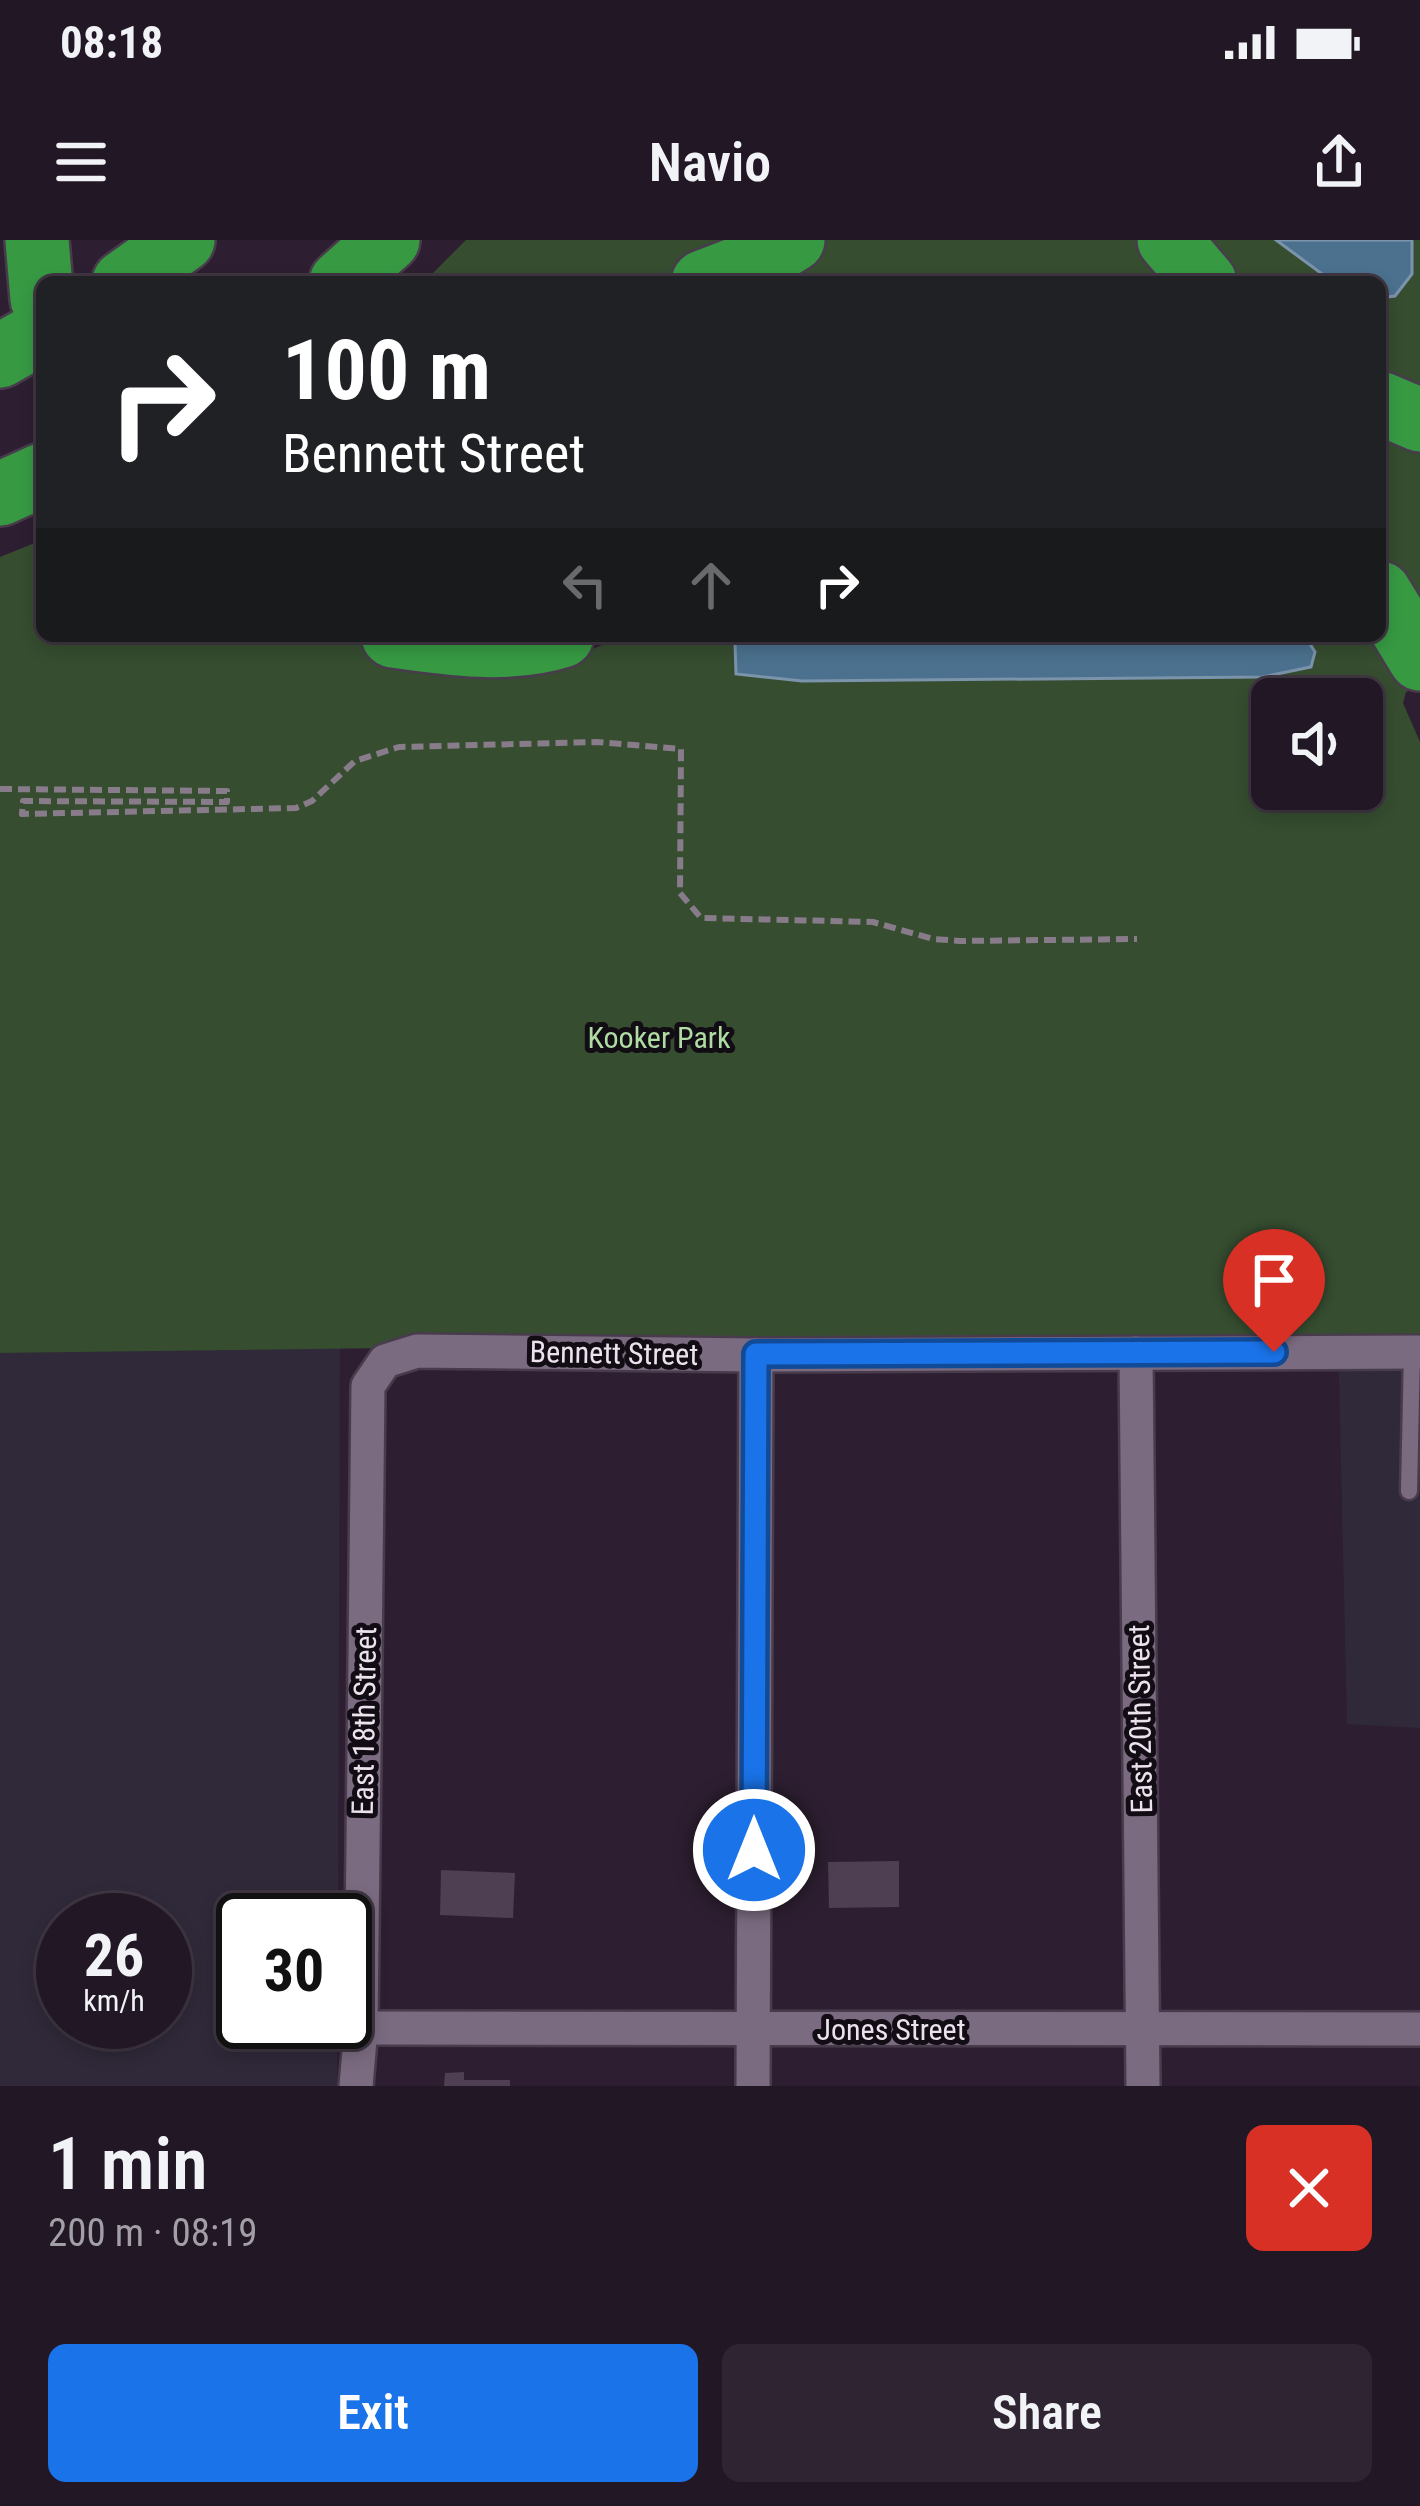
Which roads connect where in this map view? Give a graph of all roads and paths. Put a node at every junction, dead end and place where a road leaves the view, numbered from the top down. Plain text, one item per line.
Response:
1 (37, 240) edge
2 (168, 240) edge
3 (183, 240) edge
4 (388, 240) edge
5 (793, 240) edge
6 (1169, 240) edge
7 (129, 276) edge
8 (131, 276) edge
9 (348, 276) edge
10 (717, 276) edge
11 (1200, 276) edge
12 (29, 331) edge
13 (1386, 406) edge
14 (1420, 420) edge
15 (36, 478) edge
16 (36, 494) edge
17 (0, 498) edge
18 (1386, 603) edge
19 (436, 642) edge
20 (544, 642) edge
21 (1420, 659) edge
22 (0, 789) edge
23 (1137, 939) dead end
24 (1416, 1352) edge
25 (1136, 1353) junction
26 (756, 1354) junction
27 (385, 1361) joint
28 (1409, 1491) dead end
29 (362, 1893) edge
30 (372, 2028) edge
31 (1420, 2029) edge
32 (754, 2030) junction
33 (1143, 2030) junction
34 (359, 2049) edge
35 (356, 2086) edge
36 (753, 2086) edge
37 (1143, 2086) edge

1 - 12 highway
2 - 7 highway
3 - 8 highway
4 - 9 highway
5 - 10 highway
6 - 11 highway
13 - 14 highway
15 - 17 highway
16 - 17 highway
18 - 21 highway
19 - 20 highway
22 - 23 path
24 - 25 street, Bennett Street
24 - 28 lane
25 - 26 street, Bennett Street
25 - 33 street, East 20th Street
26 - 27 street, Bennett Street
26 - 32 street
27 - 29 street, East 18th Street
30 - 32 street, Jones Street
31 - 33 street, Jones Street
32 - 33 street, Jones Street
32 - 36 street
33 - 37 street, East 20th Street
34 - 35 street, East 18th Street

